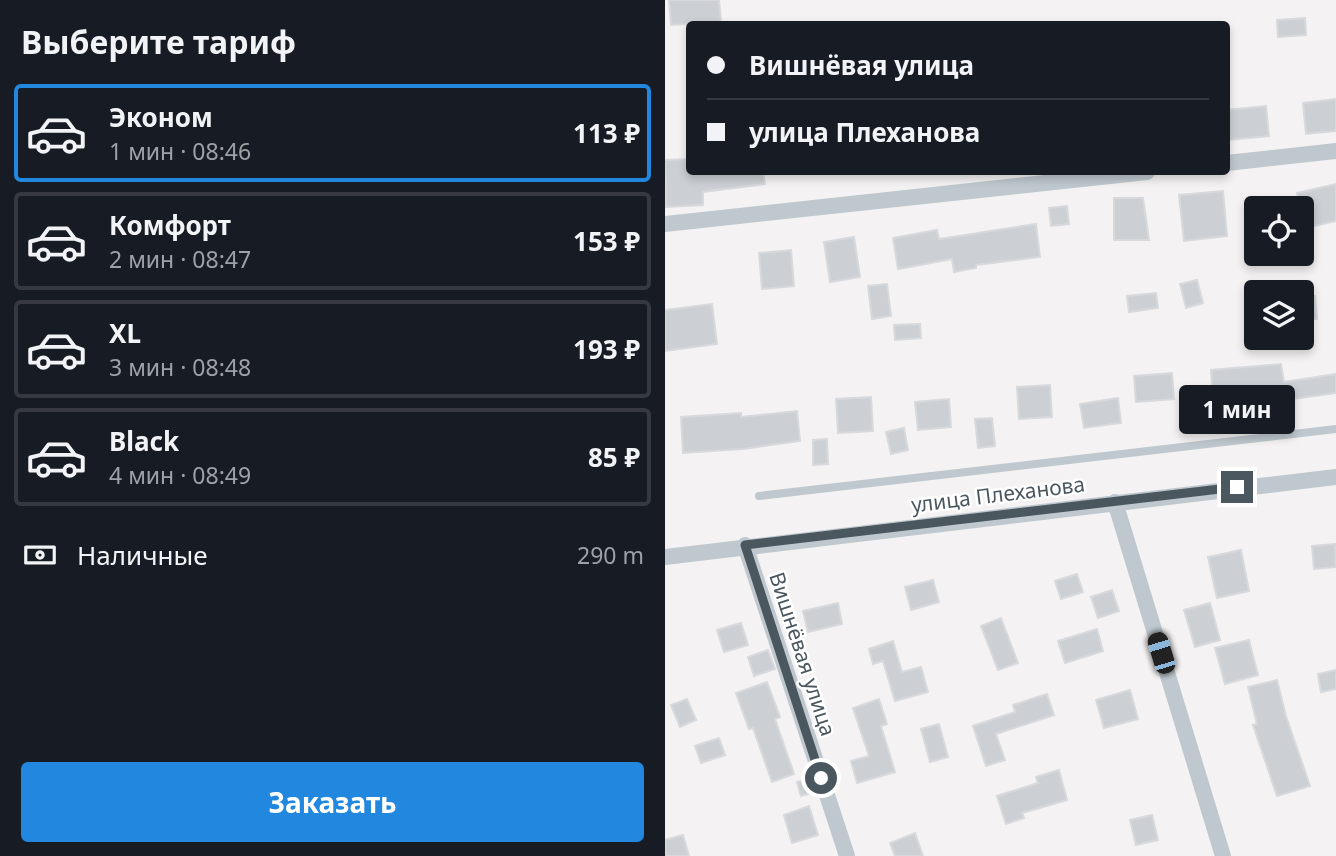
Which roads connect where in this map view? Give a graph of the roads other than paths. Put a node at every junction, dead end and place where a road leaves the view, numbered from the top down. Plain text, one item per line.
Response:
1 (1336, 151) edge
2 (1230, 163) edge
3 (1119, 175) edge
4 (665, 224) edge
5 (1336, 429) edge
6 (1336, 477) edge
7 (759, 496) dead end
8 (1115, 502) junction
9 (745, 545) junction
10 (665, 557) edge
11 (847, 856) edge
12 (1223, 856) edge

1 - 2 street
3 - 4 street
5 - 7 lane
6 - 8 street, улица Плеханова
8 - 9 street, улица Плеханова
8 - 12 street
9 - 10 street, улица Плеханова
9 - 11 street, Вишнёвая улица

